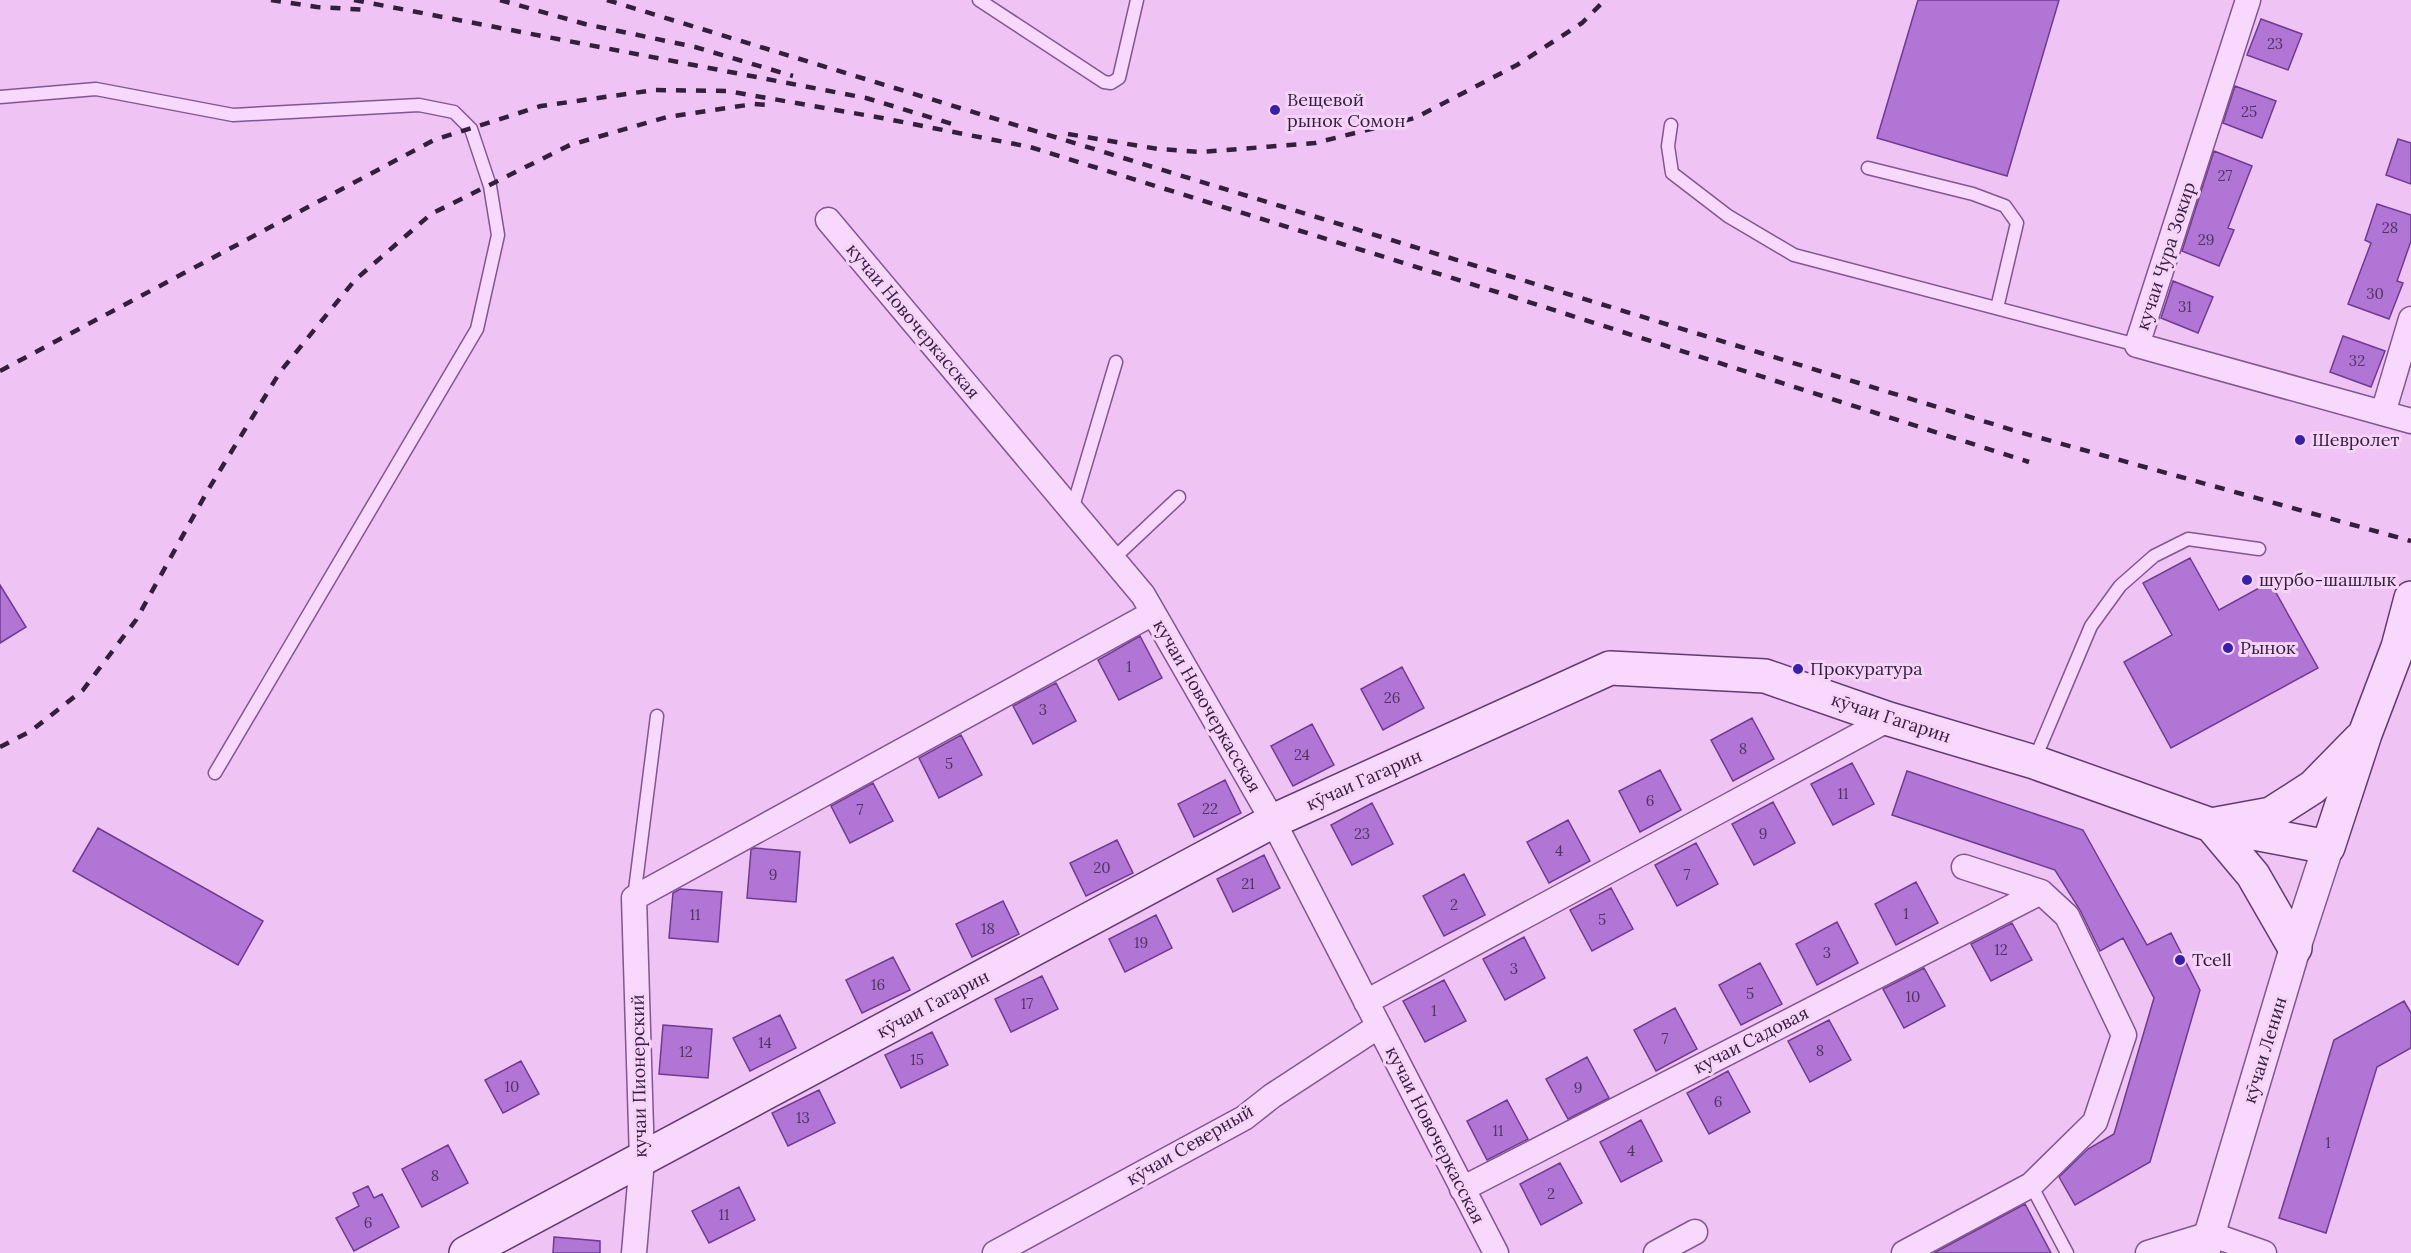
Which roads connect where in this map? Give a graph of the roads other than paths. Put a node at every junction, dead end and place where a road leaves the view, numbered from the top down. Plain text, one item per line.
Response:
1 (979, 0) edge
2 (1137, 0) edge
3 (2248, 0) edge
4 (0, 97) edge
5 (1671, 125) dead end
6 (1868, 168) dead end
7 (828, 220) dead end
8 (1997, 308) junction
9 (2411, 319) edge
10 (2137, 345) junction
11 (1116, 362) dead end
12 (2383, 413) junction
13 (2411, 421) edge
14 (1179, 497) dead end
15 (1072, 510) junction
16 (2259, 549) dead end
17 (1113, 559) junction
18 (2411, 598) edge
19 (1154, 613) junction
20 (2404, 645) edge
21 (657, 716) dead end
22 (1889, 719) junction
23 (2365, 734) junction
24 (2034, 762) junction
25 (215, 773) dead end
26 (1273, 821) junction
27 (2211, 825) junction
28 (2328, 847) junction
29 (1964, 867) dead end
30 (2041, 892) junction
31 (634, 898) junction
32 (2295, 948) junction
33 (1366, 1002) junction
34 (1379, 1026) junction
35 (642, 1160) junction
36 (2031, 1185) junction
37 (1462, 1189) junction
38 (1695, 1232) dead end
39 (2207, 1243) edge
40 (466, 1253) edge
41 (634, 1253) edge
42 (995, 1253) edge
43 (1496, 1253) edge
44 (1656, 1253) edge
45 (1904, 1253) edge
46 (2067, 1253) edge
47 (2148, 1253) edge
48 (2264, 1253) edge

1 - 2 lane
3 - 10 street, кучаи Чура Зокир
4 - 25 lane
5 - 8 lane
6 - 8 lane
7 - 15 street, кучаи Новочеркасская
8 - 10 lane
9 - 12 street
10 - 12 street, кучаи Чура Зокир
11 - 15 lane
12 - 13 street, кучаи Чура Зокир
14 - 17 lane
15 - 17 street, кучаи Новочеркасская
16 - 24 lane
17 - 19 street, кучаи Новочеркасская
18 - 20 main road
19 - 26 street, кучаи Новочеркасская
19 - 31 street
20 - 23 main road
21 - 31 lane
22 - 24 main road, кӯчаи Гагарин
22 - 26 main road, кӯчаи Гагарин
22 - 33 street
23 - 27 main road
23 - 28 main road
24 - 27 main road, кӯчаи Гагарин
26 - 33 street, кучаи Новочеркасская
26 - 35 main road, кӯчаи Гагарин
27 - 28 main road, кӯчаи Гагарин
27 - 32 main road
28 - 32 street, кӯчаи Ленин
29 - 30 street
30 - 36 street
30 - 37 street, кучаи Садовая
31 - 35 street, кучаи Пионерский
32 - 39 street, кӯчаи Ленин
33 - 34 street, кучаи Новочеркасская
34 - 37 street, кучаи Новочеркасская
34 - 42 street, кӯчаи Северный
35 - 40 main road, кӯчаи Гагарин
35 - 41 street, кучаи Пионерский
36 - 45 street
36 - 46 lane
37 - 43 street, кучаи Новочеркасская
38 - 44 street
39 - 47 street
39 - 48 street

